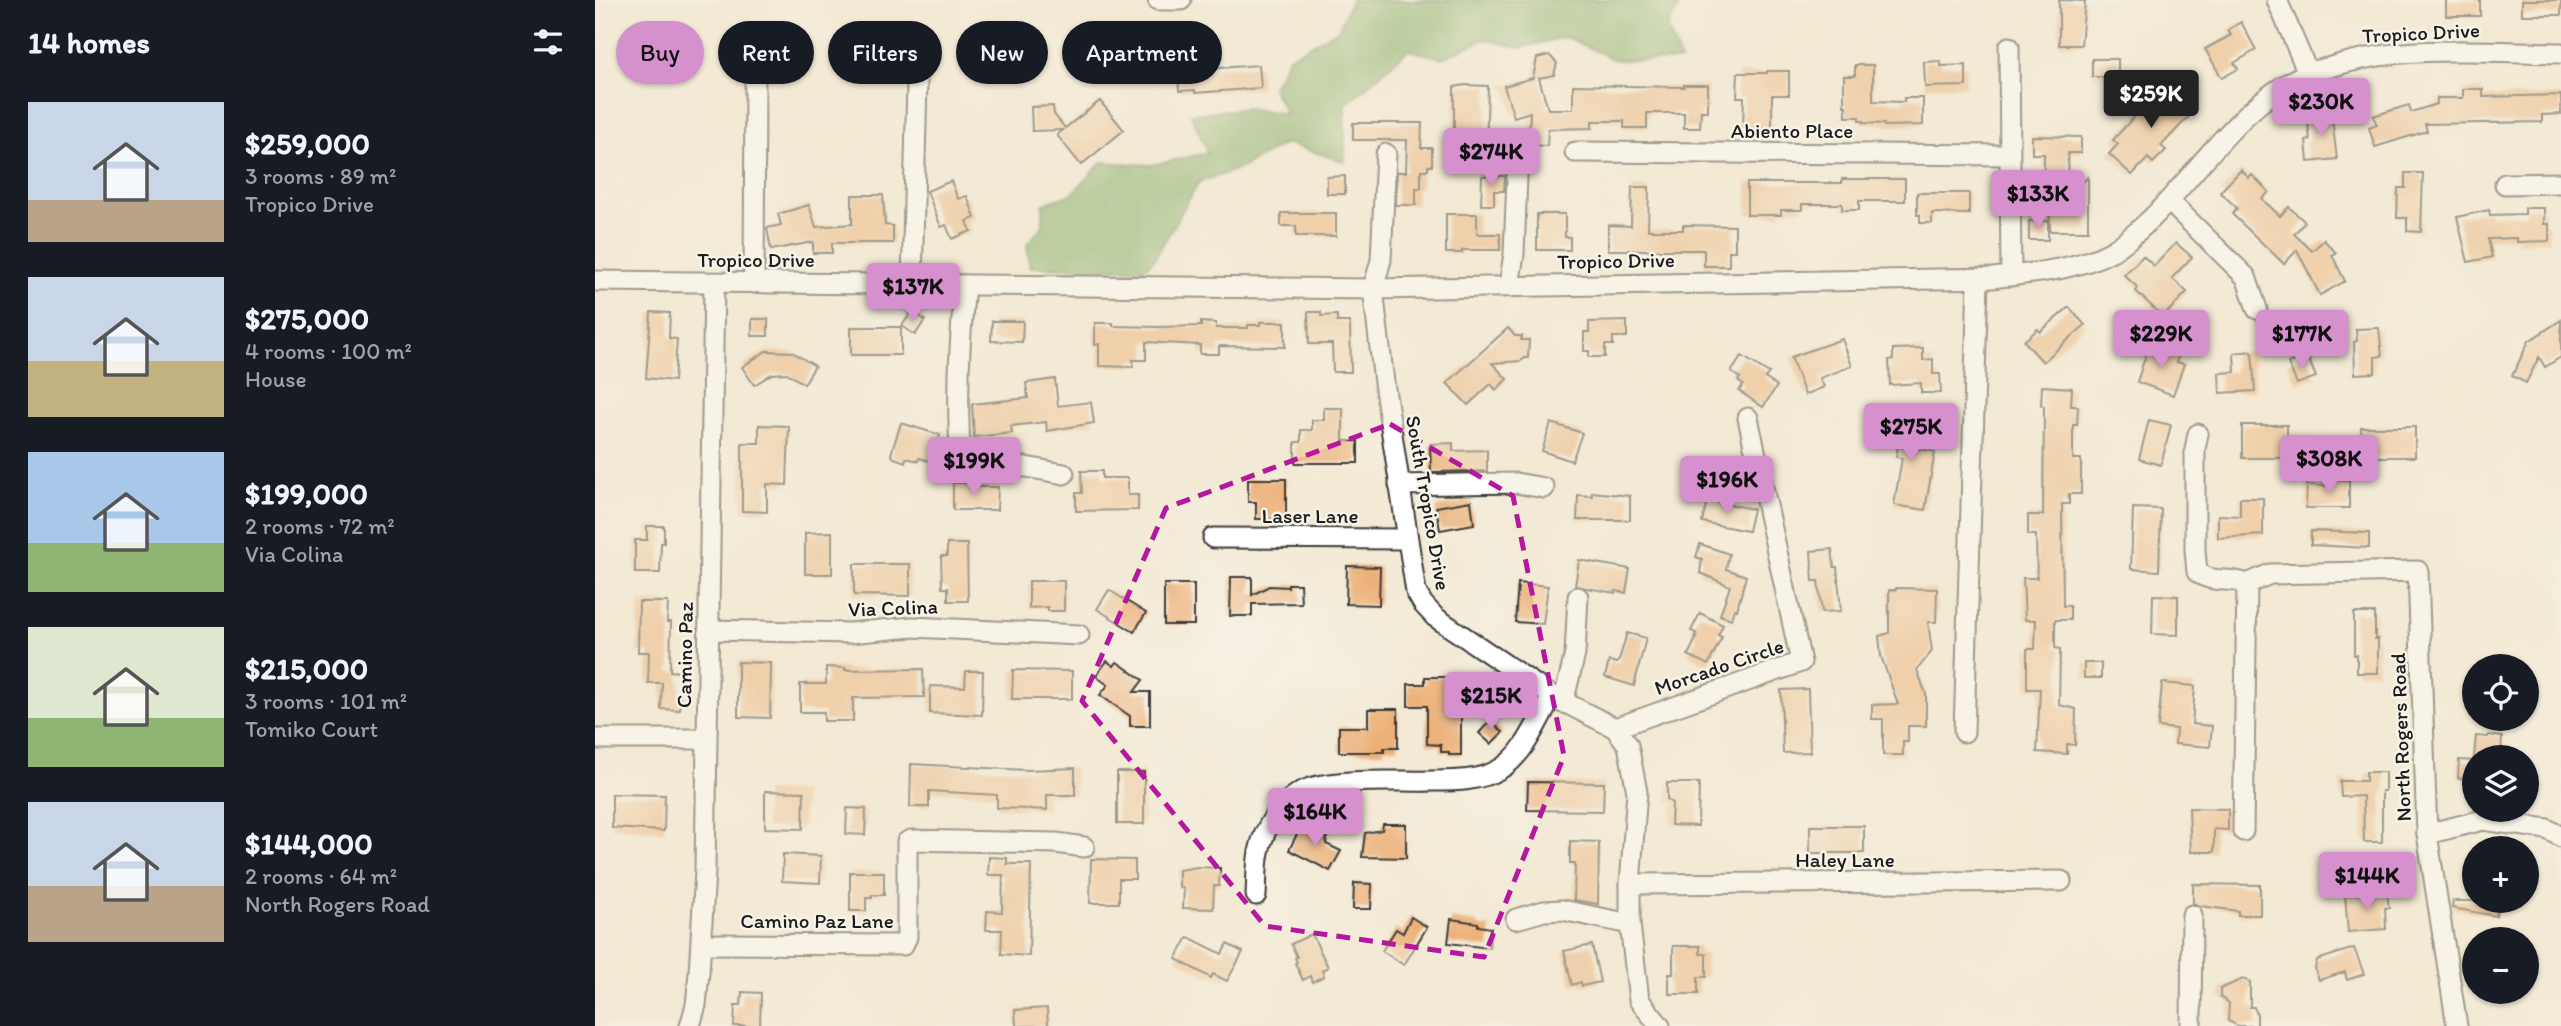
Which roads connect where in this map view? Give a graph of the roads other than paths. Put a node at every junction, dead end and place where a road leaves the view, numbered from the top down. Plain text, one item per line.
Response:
1 (1158, 0) edge
2 (1181, 0) edge
3 (2277, 0) edge
4 (2009, 47) dead end
5 (2561, 53) edge
6 (2308, 73) junction
7 (755, 84) edge
8 (917, 84) edge
9 (1518, 151) dead end
10 (1575, 152) dead end
11 (1386, 154) dead end
12 (2008, 155) junction
13 (2561, 183) edge
14 (2505, 184) dead end
15 (2169, 201) junction
16 (2011, 276) junction
17 (1979, 279) junction
18 (595, 281) edge
19 (714, 283) junction
20 (754, 283) junction
21 (912, 284) junction
22 (965, 285) junction
23 (1509, 286) junction
24 (1373, 289) junction
25 (2257, 309) dead end
26 (1748, 418) dead end
27 (2198, 433) dead end
28 (1064, 474) dead end
29 (1399, 485) junction
30 (1544, 488) dead end
31 (1213, 538) dead end
32 (1406, 539) junction
33 (2247, 584) junction
34 (1578, 597) dead end
35 (709, 630) junction
36 (1079, 635) dead end
37 (1558, 699) junction
38 (1615, 728) junction
39 (1964, 732) dead end
40 (595, 739) edge
41 (706, 739) junction
42 (2243, 831) dead end
43 (2427, 834) junction
44 (2561, 837) edge
45 (1084, 847) dead end
46 (2061, 881) dead end
47 (1629, 884) junction
48 (1256, 895) dead end
49 (2192, 915) dead end
50 (1516, 919) dead end
51 (1630, 924) junction
52 (702, 944) junction
53 (689, 1026) edge
54 (1660, 1026) edge
55 (2191, 1026) edge
56 (2458, 1026) edge

1 - 2 street
3 - 6 street
4 - 12 street
5 - 6 street, Tropico Drive
6 - 15 street, Tropico Drive
7 - 20 street
8 - 21 street
9 - 23 street
10 - 12 street, Abiento Place
11 - 24 street
12 - 16 street
13 - 14 street
15 - 16 street, Tropico Drive
15 - 25 street
16 - 17 street, Tropico Drive
17 - 23 street, Tropico Drive
17 - 39 street
18 - 19 street, Tropico Drive
19 - 20 street, Tropico Drive
19 - 35 street, Camino Paz
20 - 21 street, Tropico Drive
21 - 22 street, Tropico Drive
22 - 24 street, Tropico Drive
22 - 28 street
23 - 24 street, Tropico Drive
24 - 29 street, South Tropico Drive
26 - 38 street, Morcado Circle
27 - 33 street
29 - 30 street
29 - 32 street, South Tropico Drive
31 - 32 street, Laser Lane
32 - 37 street, South Tropico Drive
33 - 42 street
33 - 43 street, North Rogers Road
34 - 37 street
35 - 36 street, Via Colina
35 - 41 street, Camino Paz
37 - 38 street, South Tropico Drive
37 - 48 street
38 - 47 street
40 - 41 street
41 - 52 street, Camino Paz
43 - 44 street
43 - 56 street, North Rogers Road
45 - 52 street, Camino Paz Lane
46 - 47 street, Haley Lane
47 - 51 street
49 - 55 street
50 - 51 street
51 - 54 street
52 - 53 street, Camino Paz

